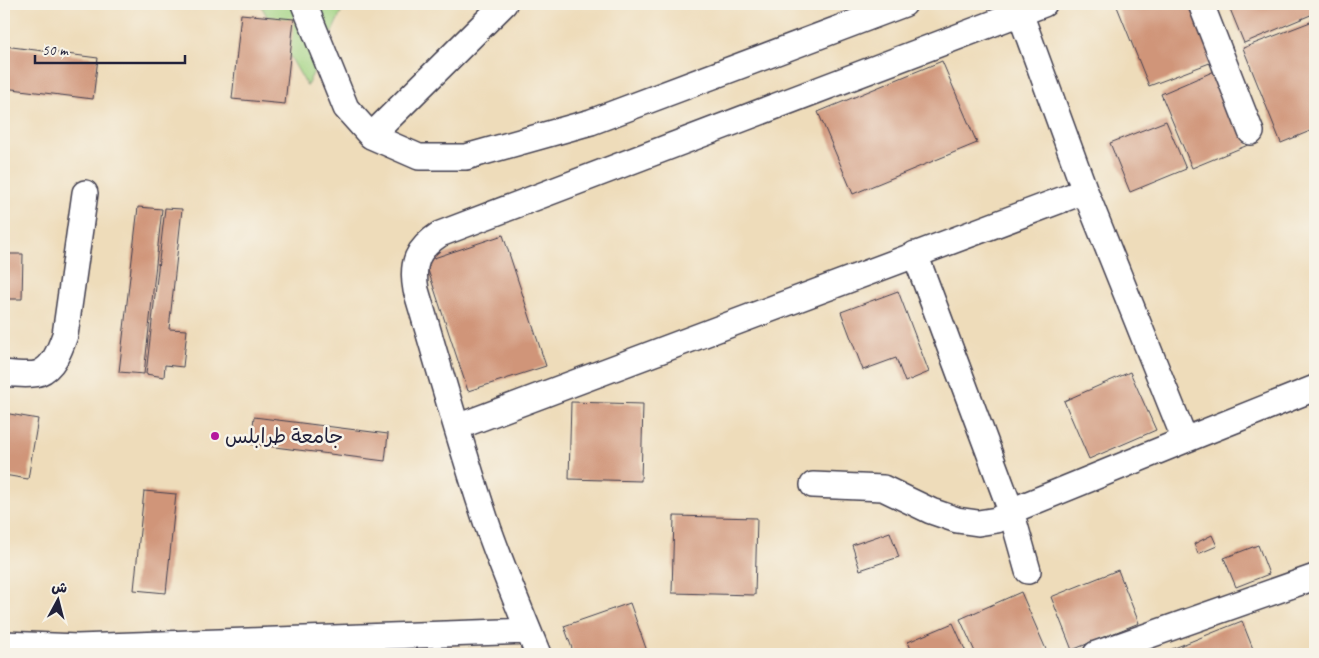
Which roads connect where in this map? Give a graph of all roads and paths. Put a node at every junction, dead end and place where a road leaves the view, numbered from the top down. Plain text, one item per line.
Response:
1 (304, 4) edge
2 (504, 4) edge
3 (904, 4) edge
4 (1044, 4) edge
5 (1201, 4) edge
6 (1020, 13) junction
7 (1252, 132) dead end
8 (371, 136) junction
9 (1085, 191) junction
10 (85, 193) dead end
11 (915, 254) junction
12 (4, 373) edge
13 (1315, 388) edge
14 (457, 427) junction
15 (1185, 440) junction
16 (813, 485) dead end
17 (1011, 511) junction
18 (1028, 571) dead end
19 (1315, 577) edge
20 (528, 631) junction
21 (4, 644) edge
22 (351, 646) edge
23 (77, 651) edge
24 (538, 654) edge
25 (1096, 654) edge

1 - 8 street
2 - 8 street
3 - 8 street
4 - 6 street
5 - 7 street
6 - 9 street
6 - 14 street
9 - 11 street
9 - 15 street
10 - 12 street
11 - 14 street
11 - 17 street
13 - 15 street
14 - 20 street
15 - 17 street
16 - 17 street
17 - 18 street
19 - 25 street
20 - 22 street
20 - 24 street
21 - 23 street
22 - 23 street

